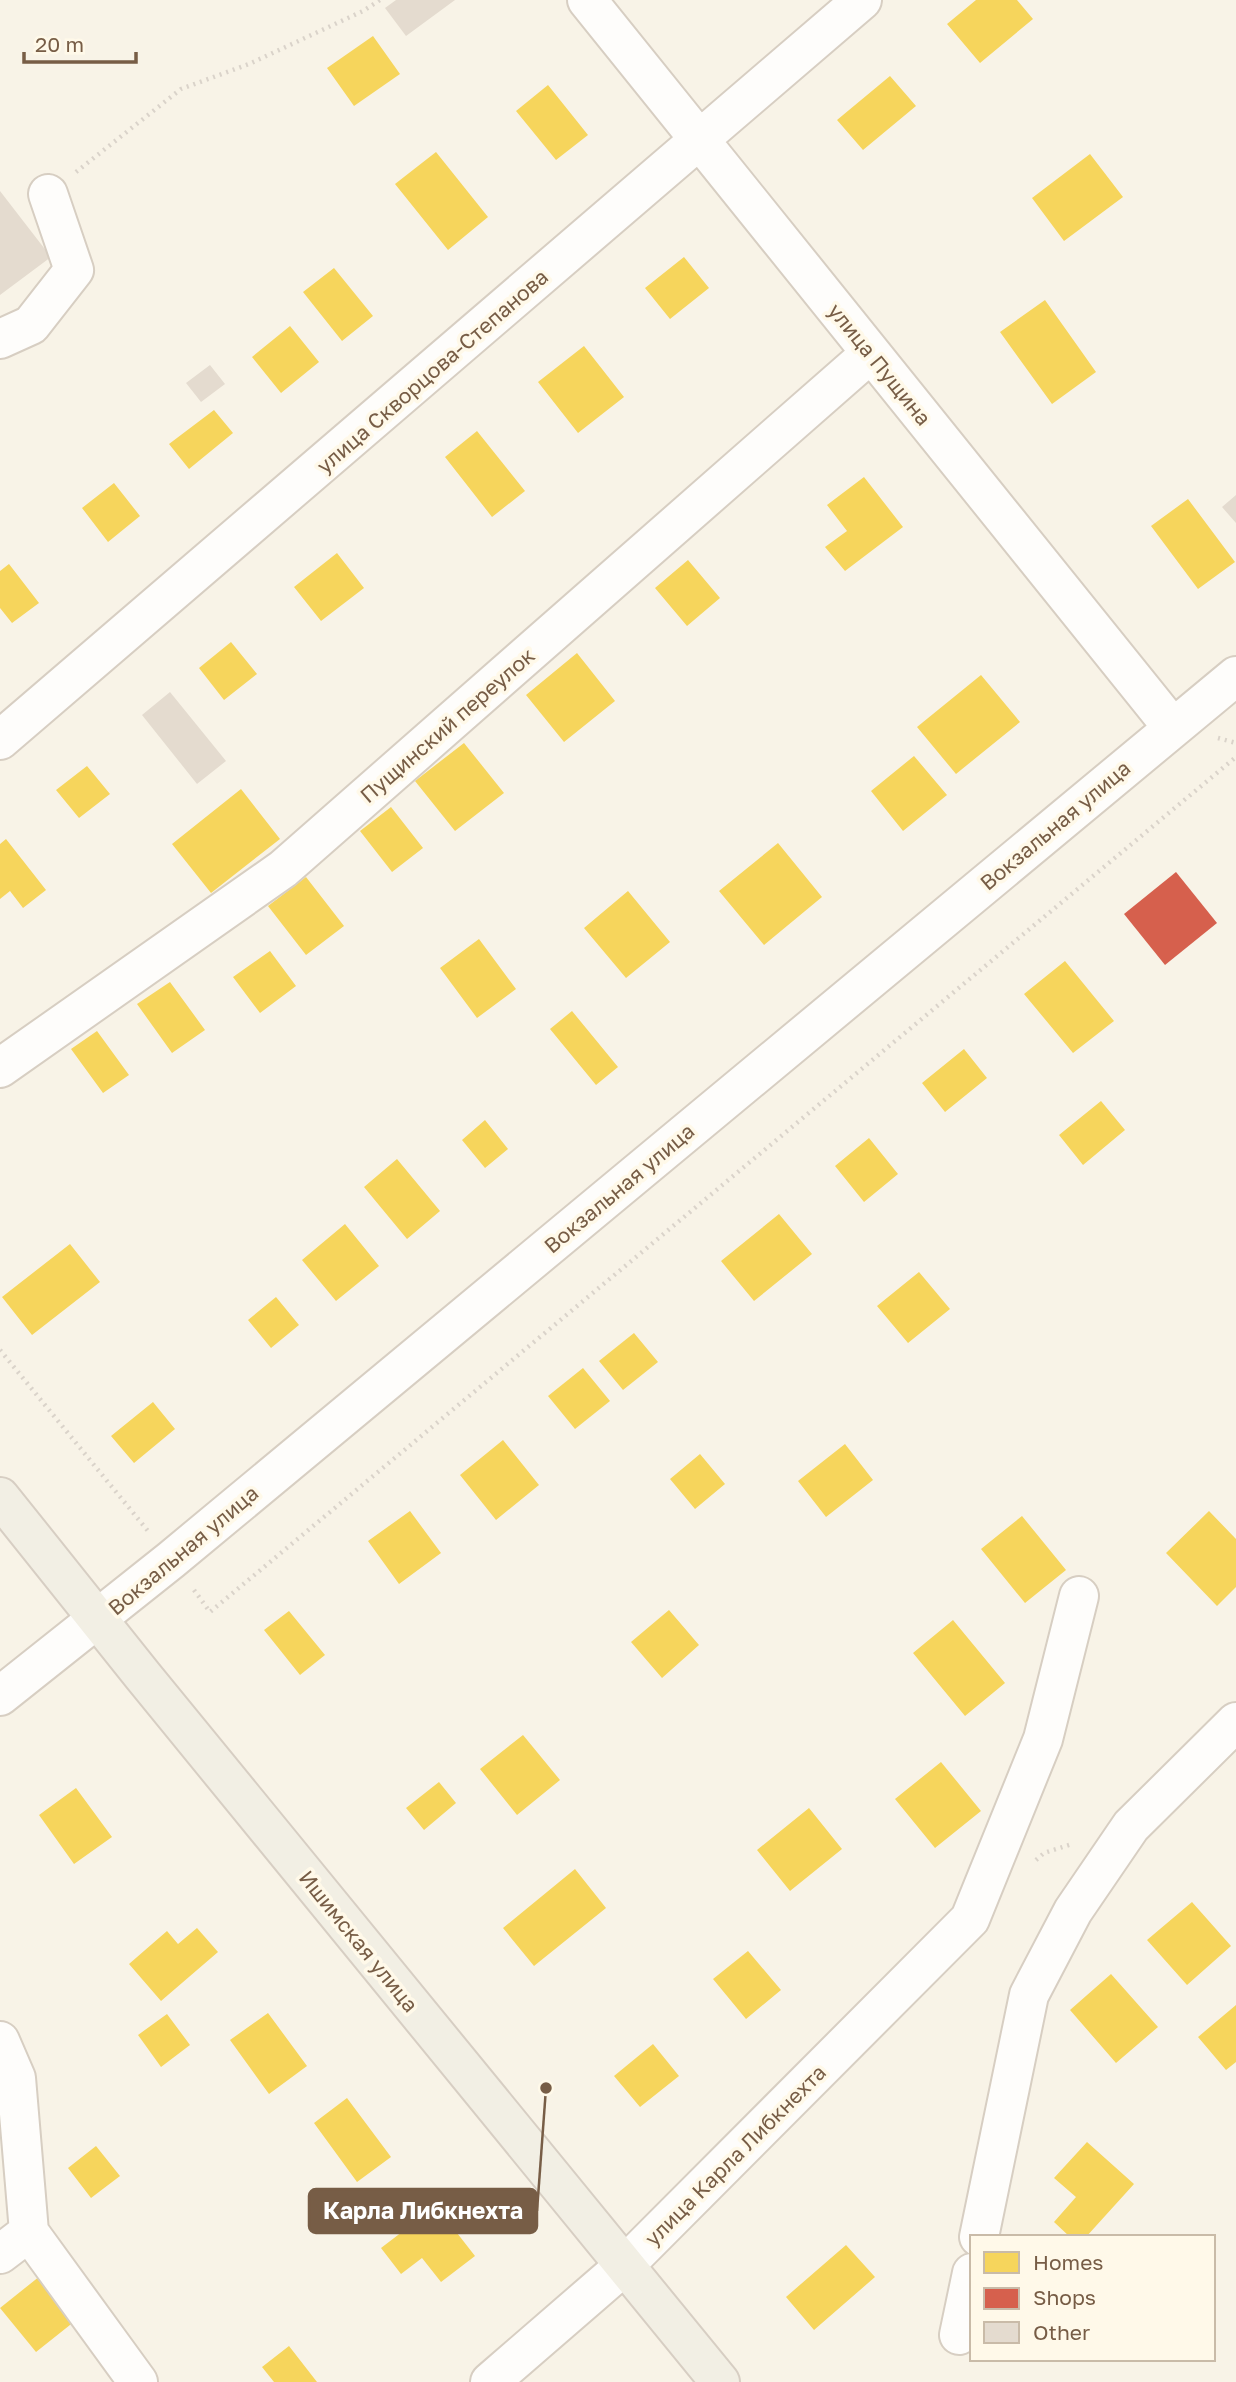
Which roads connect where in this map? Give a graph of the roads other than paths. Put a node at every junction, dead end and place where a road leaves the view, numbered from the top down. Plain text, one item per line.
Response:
1 (587, 0) edge
2 (862, 0) edge
3 (699, 142) junction
4 (48, 194) road end
5 (0, 339) edge
6 (871, 353) junction
7 (1236, 676) edge
8 (1173, 728) junction
9 (0, 740) edge
10 (0, 1068) edge
11 (0, 1497) edge
12 (1079, 1596) dead end
13 (99, 1619) junction
14 (0, 1696) edge
15 (1236, 1722) edge
16 (0, 2041) edge
17 (979, 2235) edge
18 (15, 2243) edge
19 (624, 2266) junction
20 (970, 2283) edge
21 (959, 2335) dead end
22 (138, 2382) edge
23 (490, 2382) edge
24 (720, 2382) edge

1 - 3 street, улица Пущина
2 - 3 street, улица Скворцова-Степанова
3 - 6 street, улица Пущина
3 - 9 street, улица Скворцова-Степанова
4 - 5 street
6 - 8 street, улица Пущина
6 - 10 street, Пущинский переулок
7 - 8 street, Вокзальная улица
8 - 13 street, Вокзальная улица
11 - 13 main road, Ишимская улица
12 - 19 street, улица Карла Либкнехта
13 - 14 street, Вокзальная улица
13 - 19 main road, Ишимская улица
15 - 17 street
16 - 18 street
18 - 22 street
19 - 23 street, улица Карла Либкнехта
19 - 24 main road, Ишимская улица
20 - 21 street

